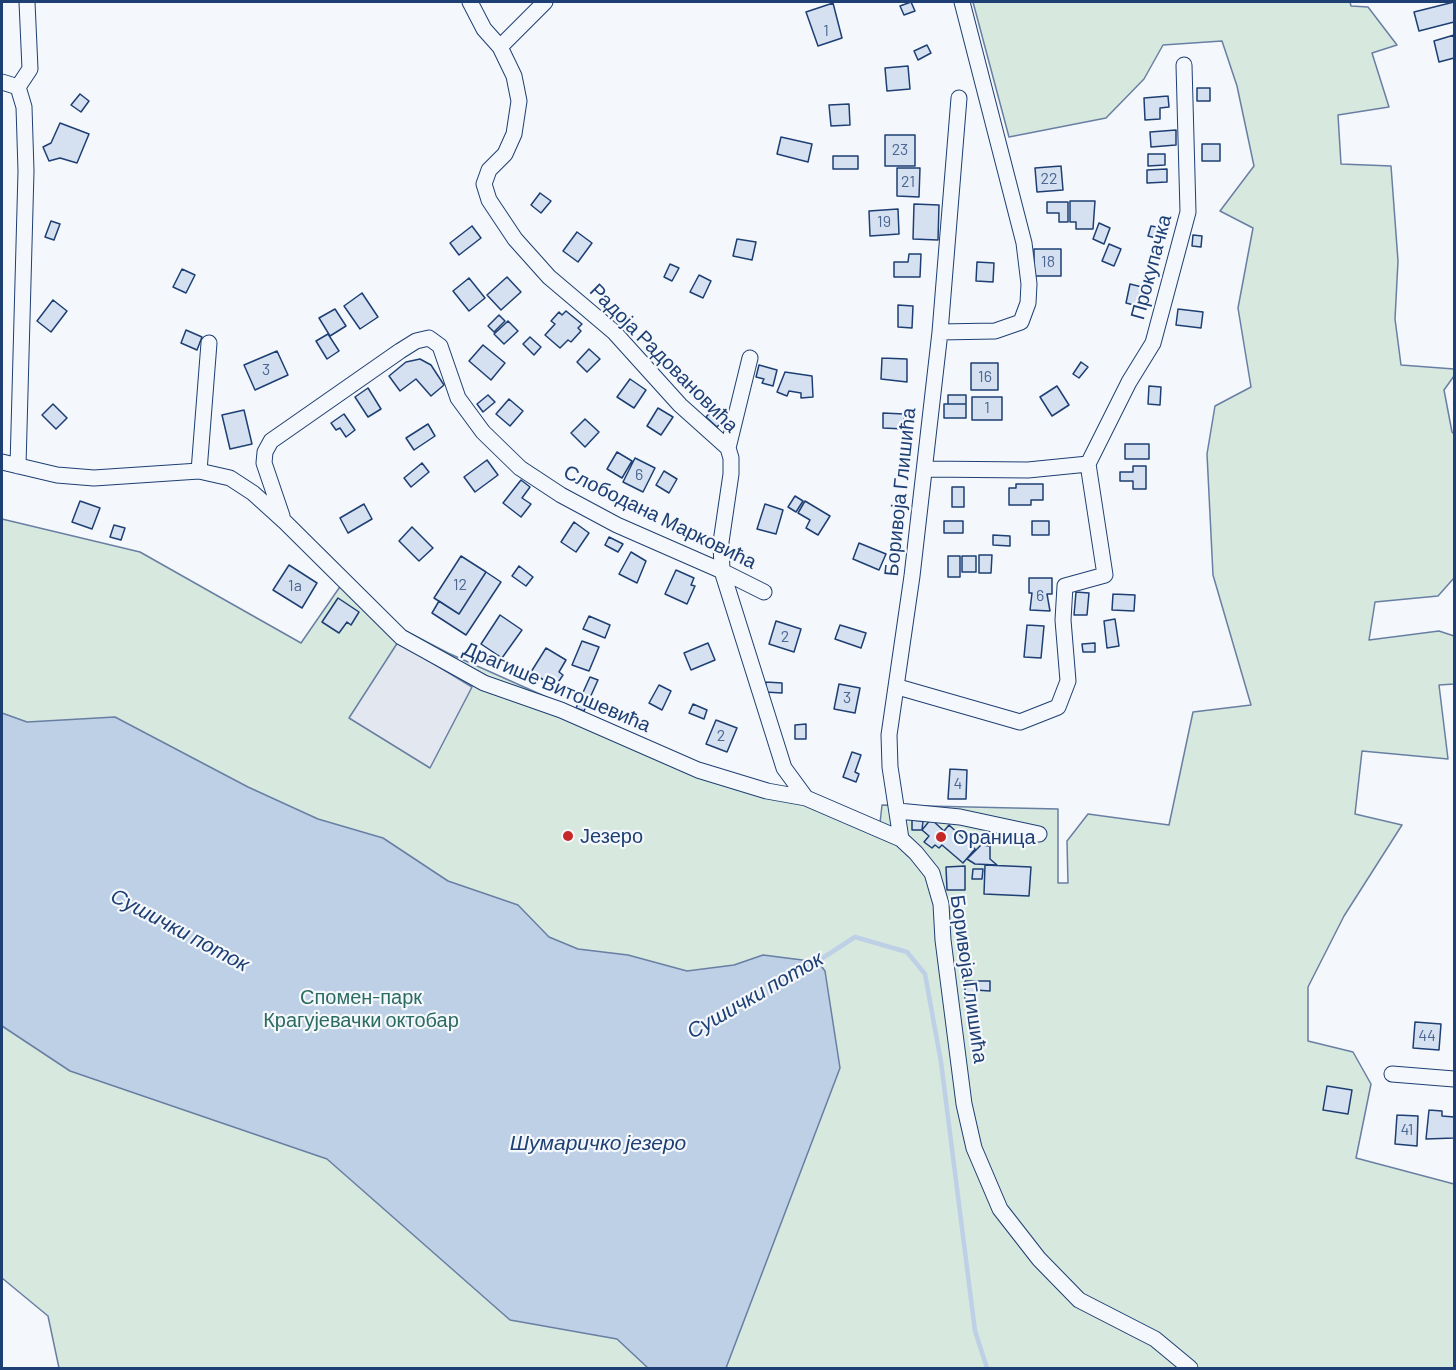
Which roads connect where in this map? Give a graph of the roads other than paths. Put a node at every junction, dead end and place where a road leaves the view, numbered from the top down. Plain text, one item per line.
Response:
1 (27, 2) edge
2 (470, 2) edge
3 (545, 2) edge
4 (962, 2) edge
5 (500, 47) junction
6 (1184, 65) dead end
7 (2, 82) edge
8 (18, 87) junction
9 (959, 98) dead end
10 (940, 332) junction
11 (209, 343) dead end
12 (750, 358) dead end
13 (728, 448) junction
14 (2, 462) edge
15 (1088, 464) junction
16 (18, 466) junction
17 (925, 469) junction
18 (200, 471) junction
19 (285, 522) junction
20 (722, 571) junction
21 (764, 592) dead end
22 (898, 687) junction
23 (806, 798) junction
24 (898, 811) junction
25 (1038, 834) dead end
26 (901, 839) junction
27 (1392, 1074) dead end
28 (1455, 1079) edge
29 (1190, 1368) edge

1 - 8 street
2 - 5 street, Радоја Радовановића
3 - 5 street
4 - 10 street
5 - 13 street, Радоја Радовановића
6 - 15 street, Прокупачка
7 - 8 street
8 - 16 street
9 - 10 street, Боривоја Глишића
10 - 17 street, Боривоја Глишића
11 - 18 street
12 - 13 street
13 - 20 street, Радоја Радовановића
14 - 16 street, Драгише Витошевића
15 - 17 street
15 - 22 street
16 - 18 street, Драгише Витошевића
17 - 22 street, Боривоја Глишића
18 - 19 street, Драгише Витошевића
19 - 20 street, Слободана Марковића
19 - 23 street, Драгише Витошевића
20 - 21 street, Слободана Марковића
20 - 23 street, Радоја Радовановића
22 - 24 street, Боривоја Глишића
23 - 26 street, Драгише Витошевића
24 - 25 street
24 - 26 street, Боривоја Глишића
26 - 29 street, Боривоја Глишића
27 - 28 street

